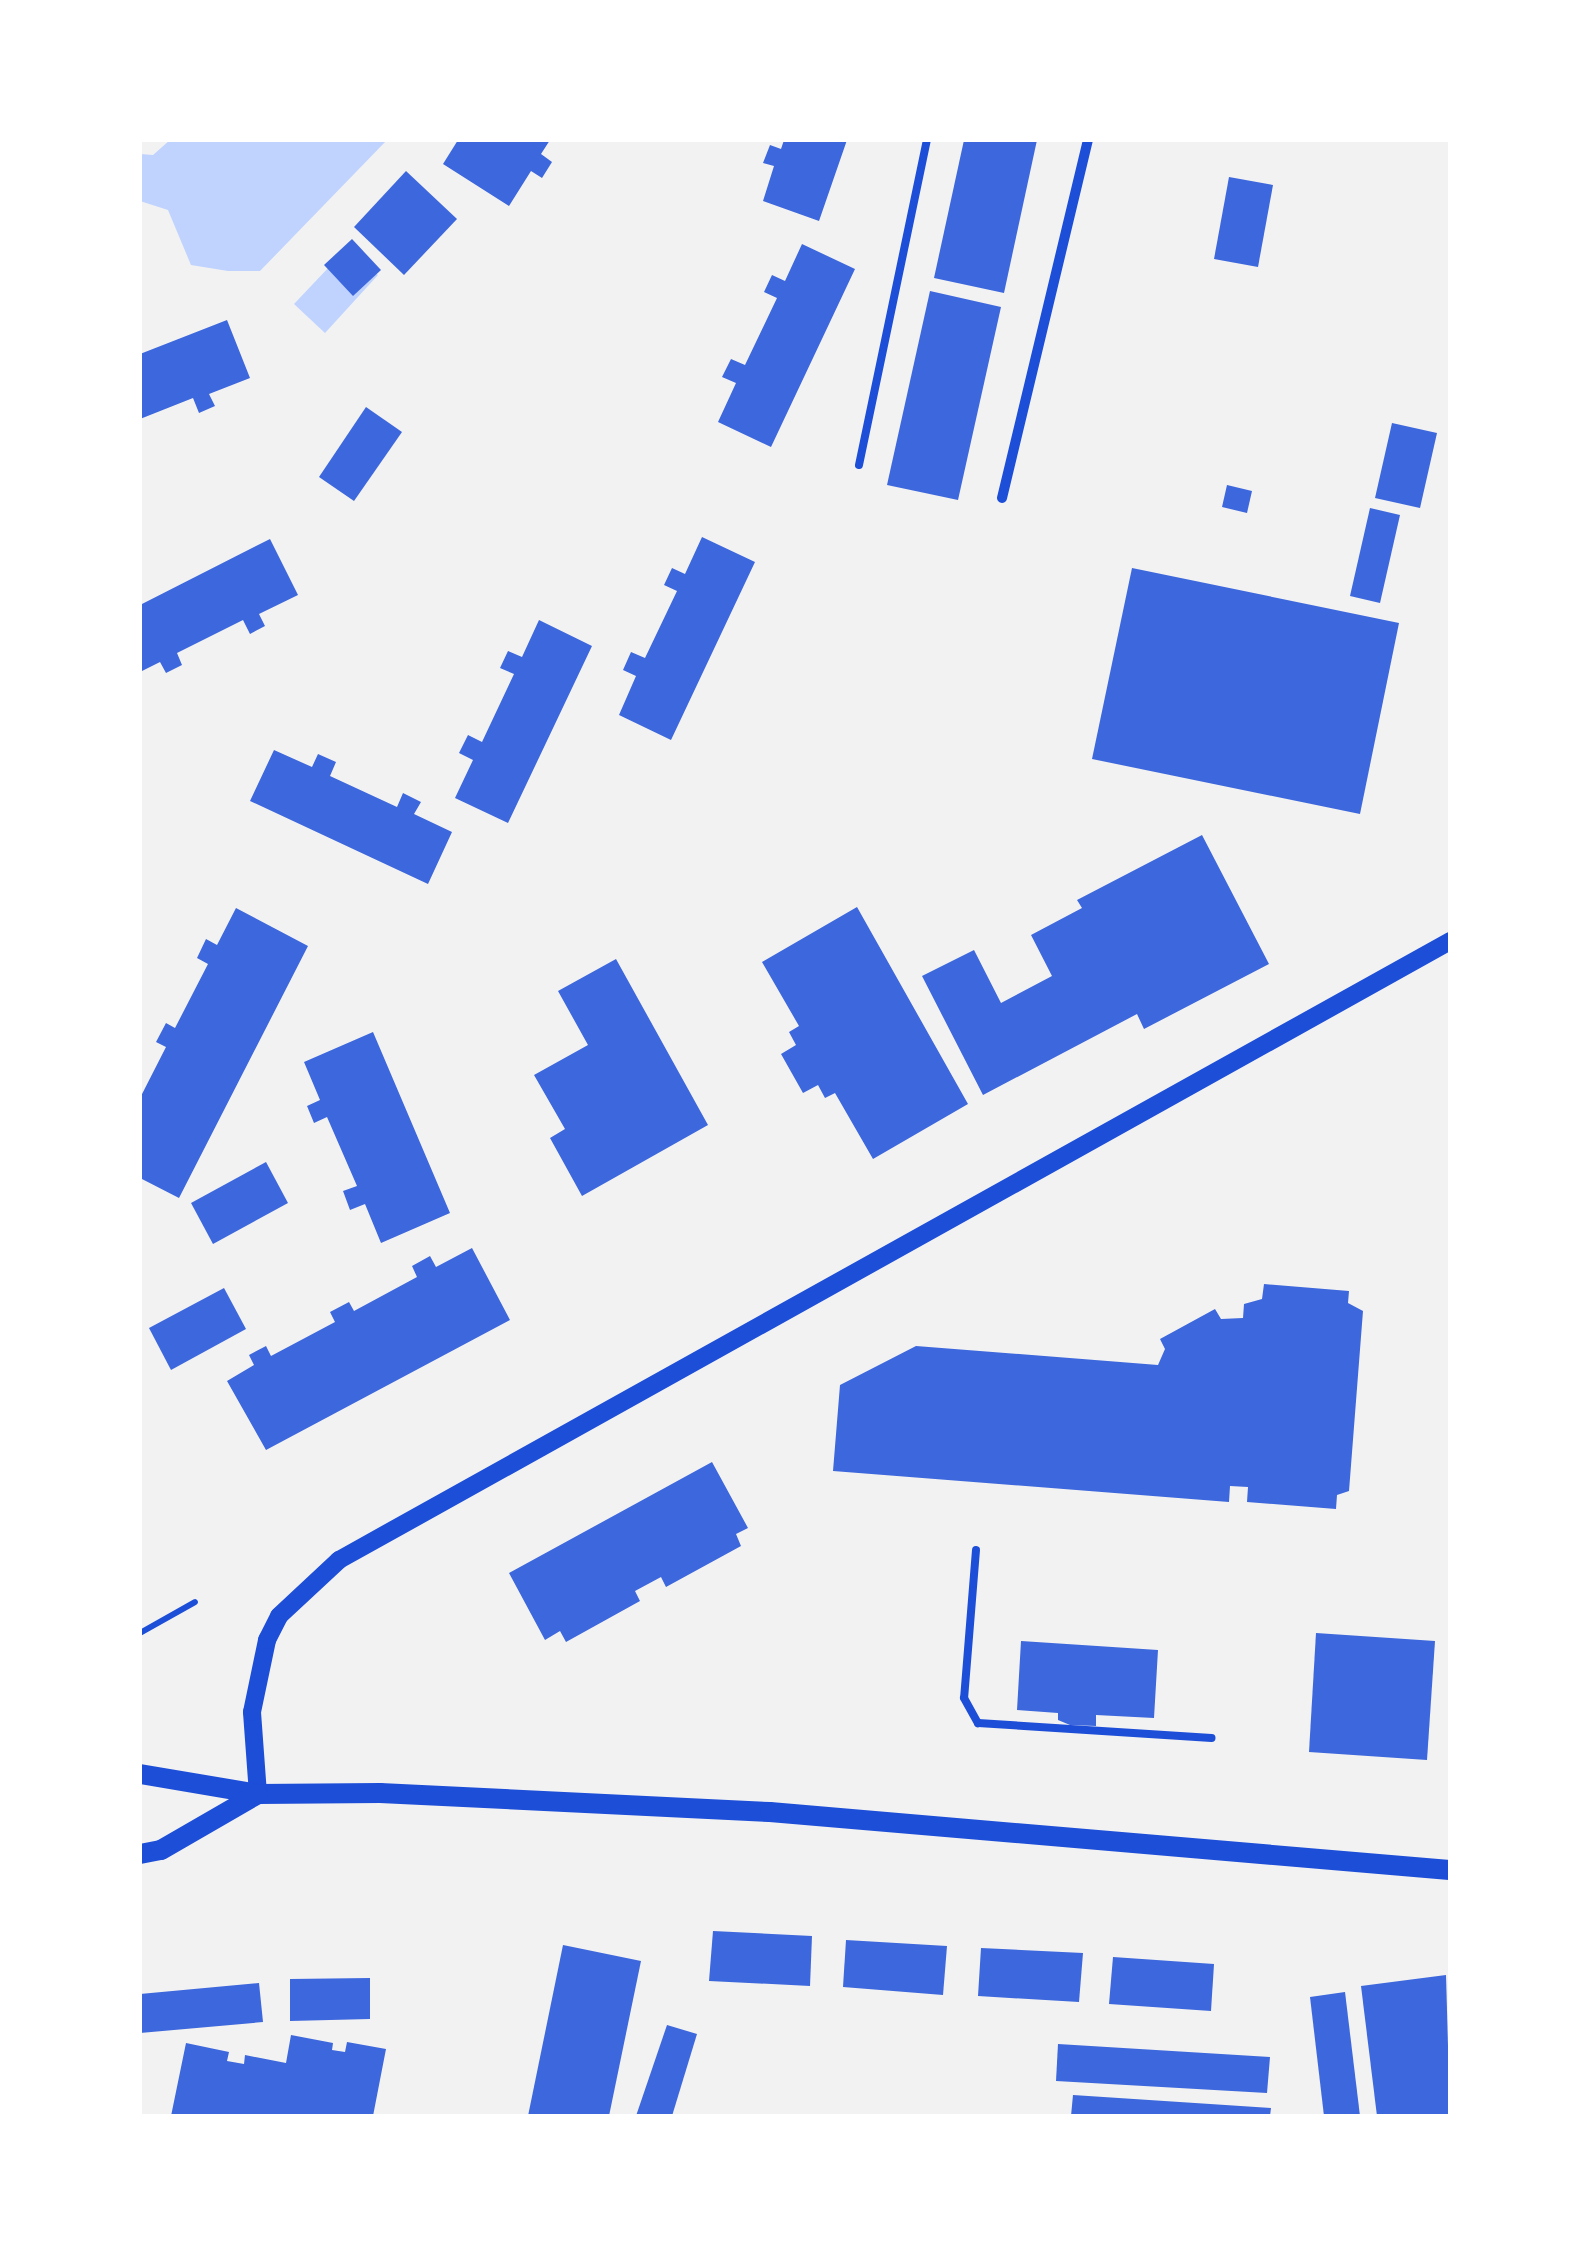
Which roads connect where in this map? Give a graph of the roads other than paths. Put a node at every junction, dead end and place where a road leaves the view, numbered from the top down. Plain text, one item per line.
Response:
1 (927, 140) edge
2 (1088, 140) edge
3 (859, 465) dead end
4 (1002, 498) dead end
5 (1450, 940) edge
6 (976, 1550) dead end
7 (1212, 1738) dead end
8 (140, 1774) edge
9 (258, 1794) junction
10 (140, 1854) edge
11 (1450, 1870) edge

1 - 3 lane
2 - 4 street
5 - 9 street
6 - 7 lane
8 - 9 main road
9 - 10 main road
9 - 11 main road

